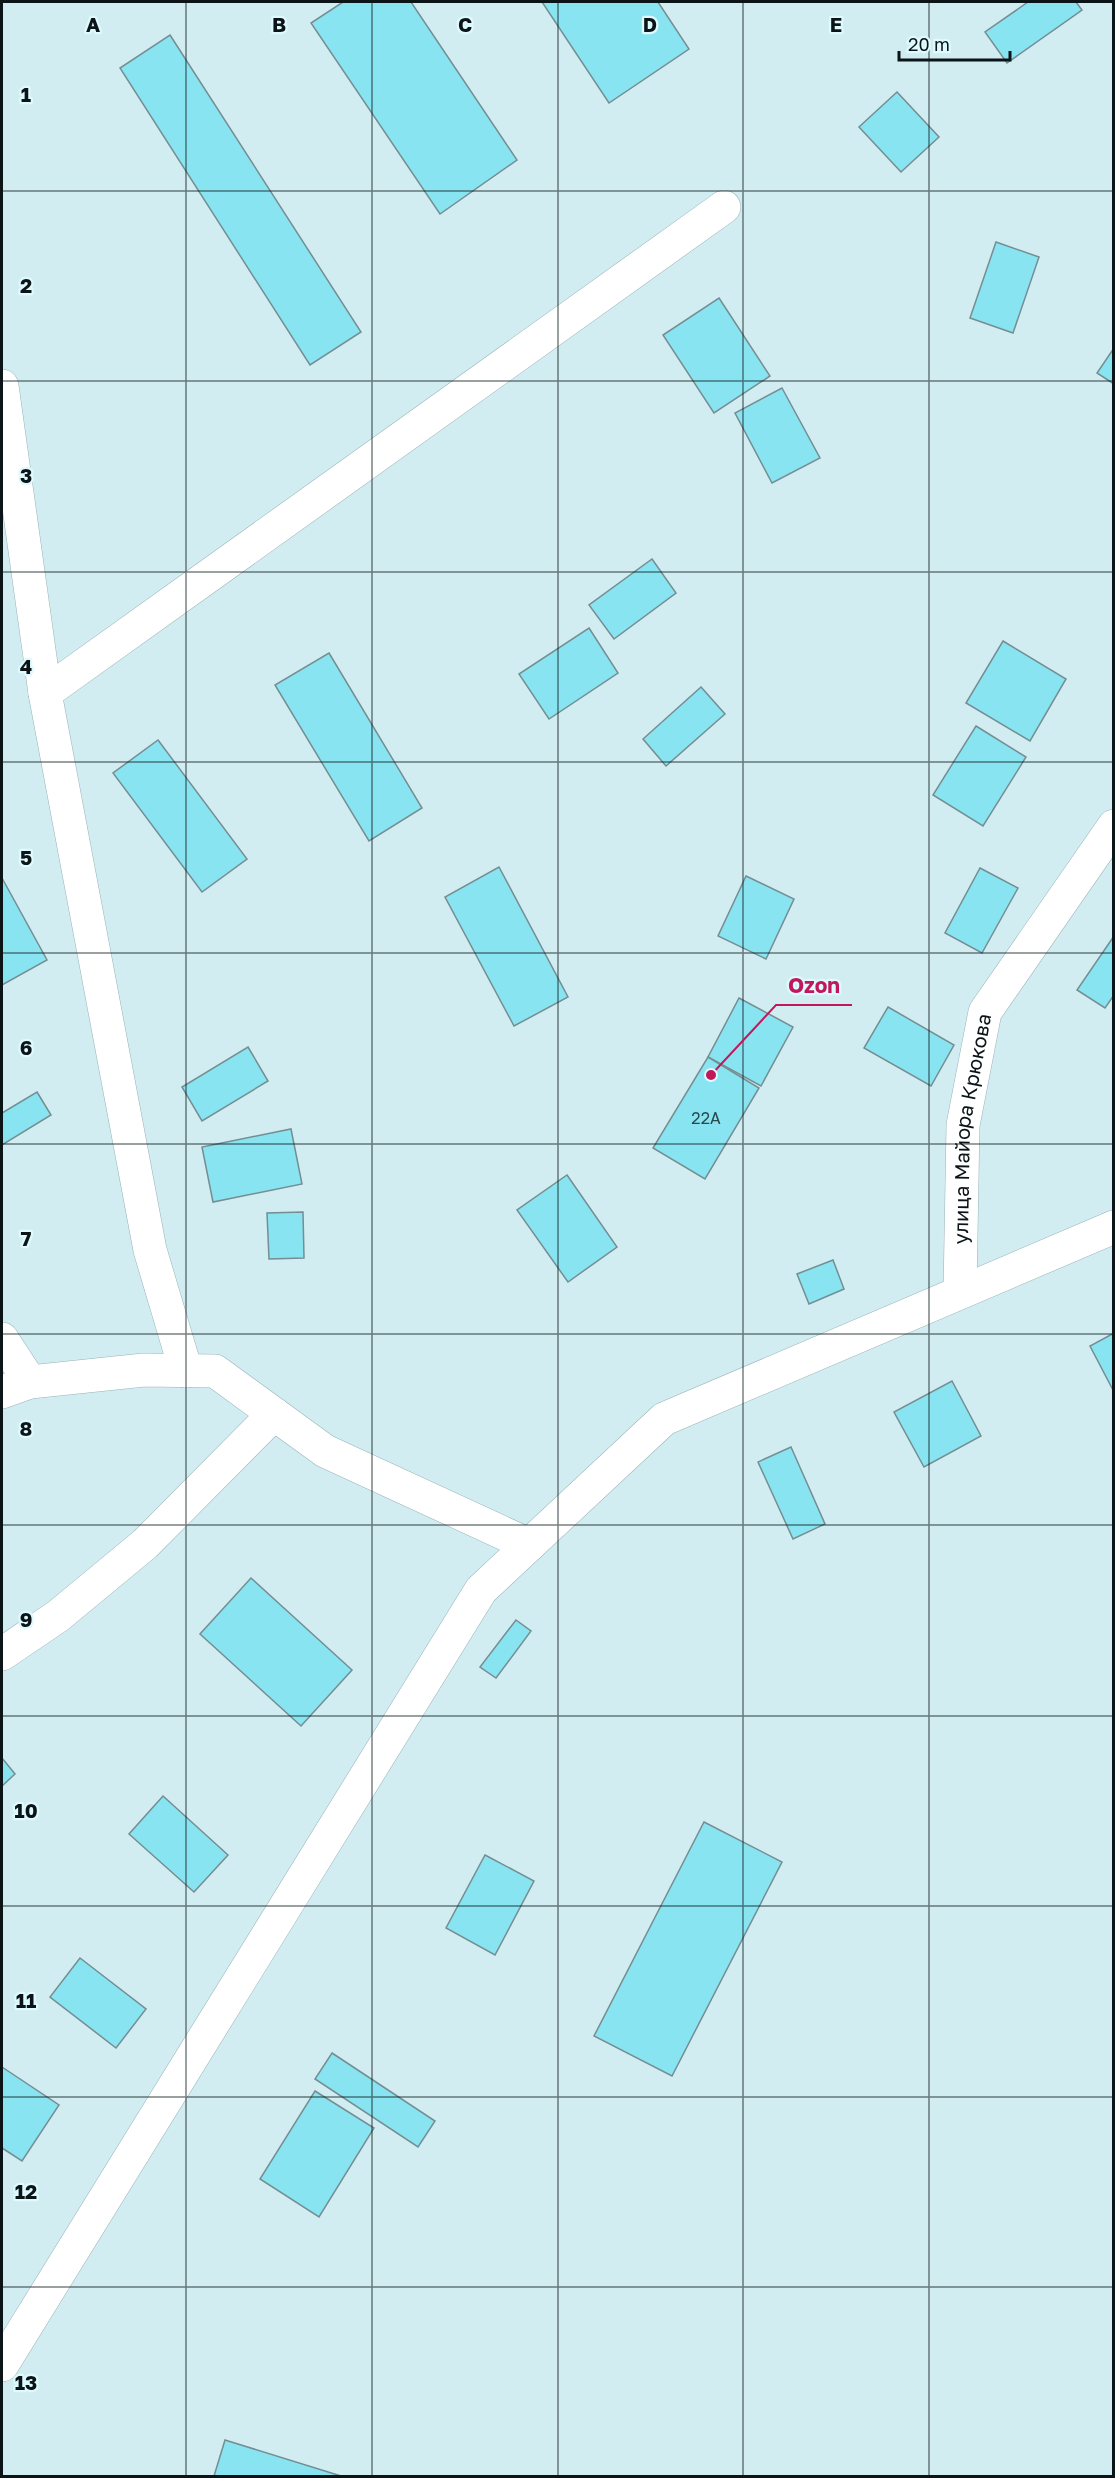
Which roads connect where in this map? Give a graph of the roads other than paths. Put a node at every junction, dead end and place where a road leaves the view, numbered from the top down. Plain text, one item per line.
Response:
1 (724, 207) dead end
2 (2, 386) edge
3 (45, 693) junction
4 (1113, 826) edge
5 (1113, 1227) edge
6 (960, 1292) junction
7 (2, 1339) edge
8 (186, 1371) junction
9 (16, 1387) edge
10 (274, 1414) junction
11 (529, 1545) junction
12 (2, 1654) edge
13 (2, 2365) edge

1 - 3 main road
2 - 3 main road
3 - 8 main road
4 - 6 main road, улица Майора Крюкова
5 - 6 main road
6 - 11 main road
7 - 9 main road
8 - 9 main road
8 - 10 main road
10 - 11 main road
10 - 12 main road
11 - 13 main road

